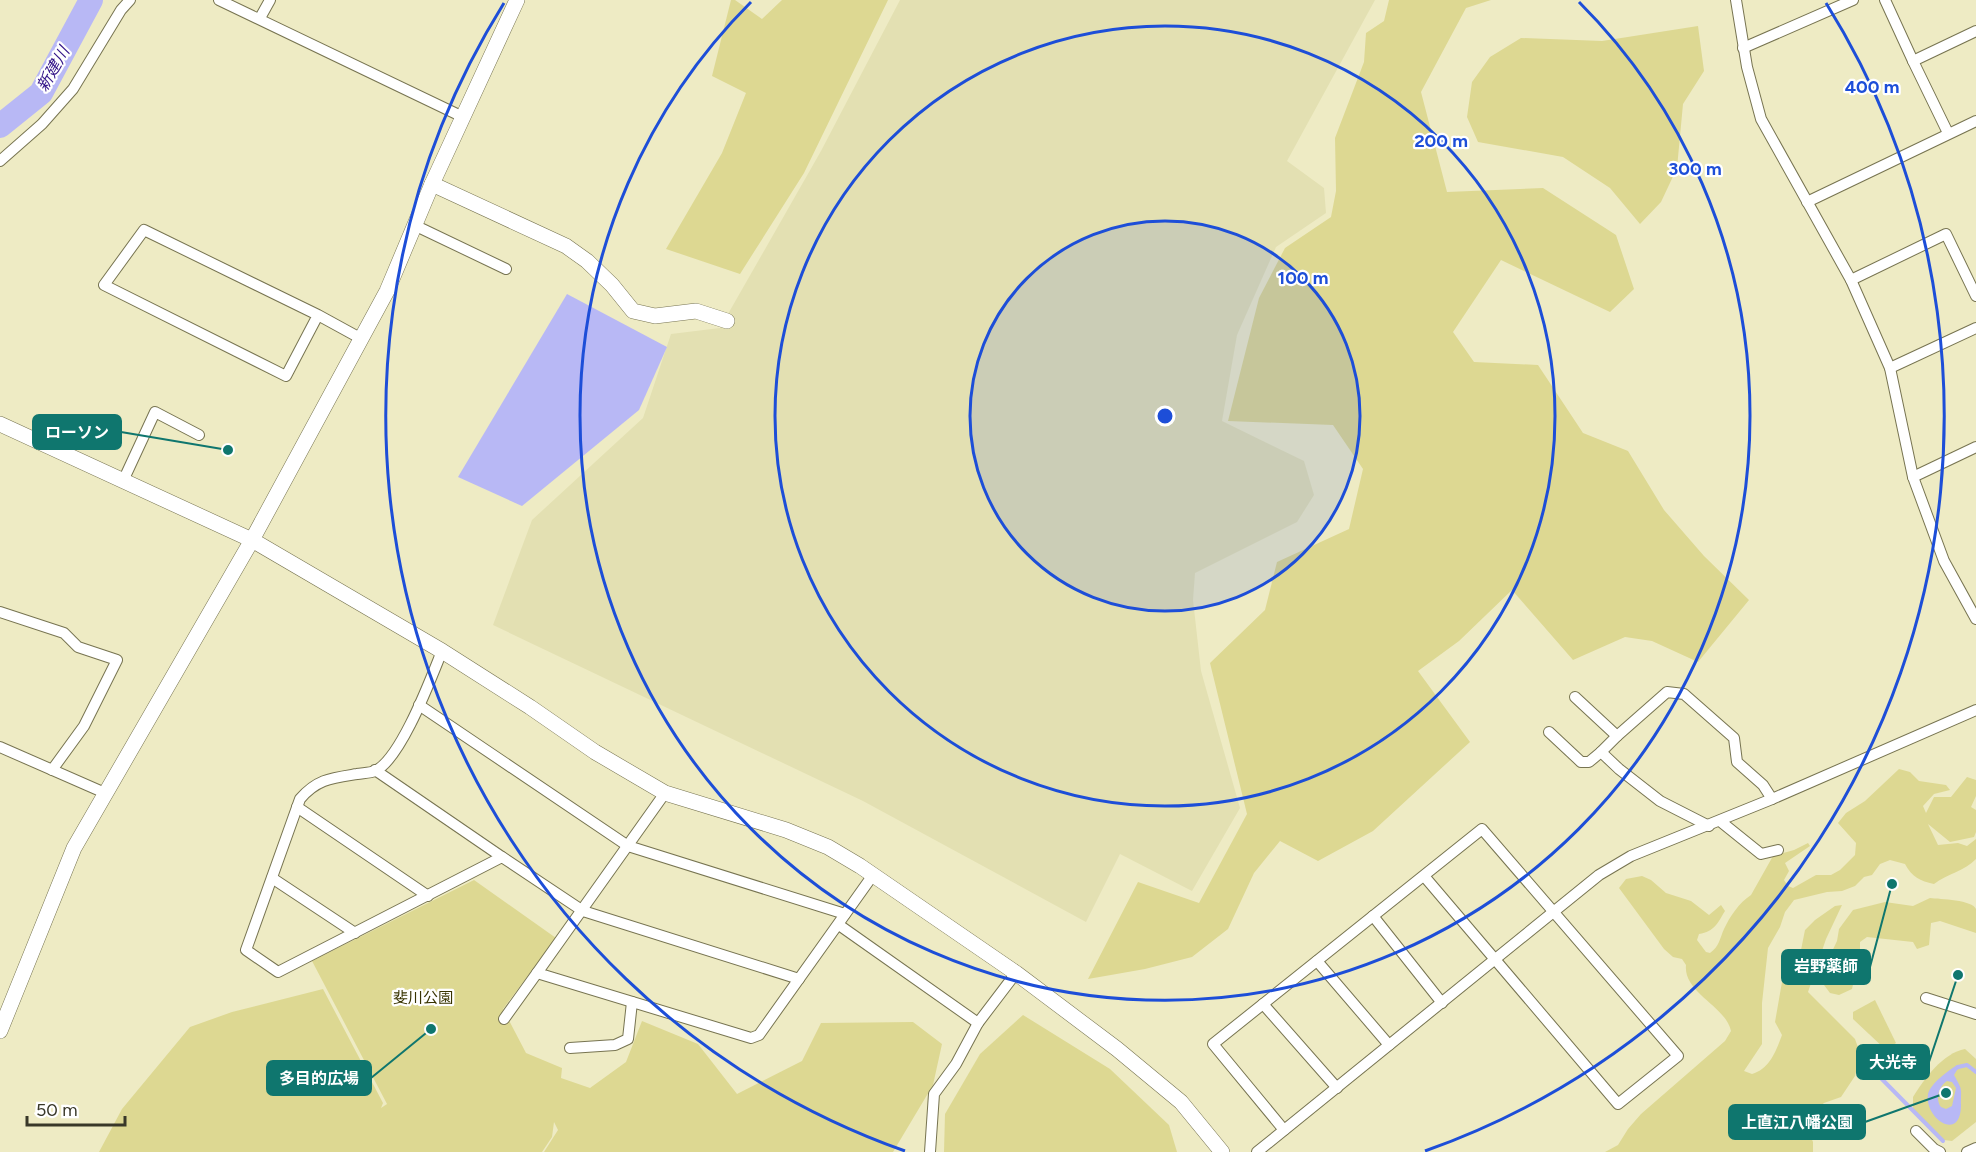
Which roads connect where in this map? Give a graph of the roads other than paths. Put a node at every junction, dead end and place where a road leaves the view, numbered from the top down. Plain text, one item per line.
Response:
1 (130, 0) edge
2 (219, 0) edge
3 (270, 0) edge
4 (516, 0) edge
5 (1736, 0) edge
6 (1853, 0) edge
7 (1885, 0) edge
8 (260, 18) junction
9 (1976, 31) edge
10 (1743, 48) junction
11 (1913, 61) junction
12 (463, 117) junction
13 (1976, 121) edge
14 (1948, 133) junction
15 (0, 161) edge
16 (432, 184) junction
17 (1807, 202) junction
18 (414, 225) junction
19 (506, 269) dead end
20 (1851, 280) junction
21 (1976, 296) edge
22 (318, 315) junction
23 (727, 321) dead end
24 (1976, 328) edge
25 (360, 338) junction
26 (1890, 368) junction
27 (0, 424) edge
28 (199, 435) dead end
29 (1976, 447) edge
30 (1912, 477) junction
31 (123, 481) junction
32 (252, 540) junction
33 (0, 612) edge
34 (1976, 619) edge
35 (442, 651) junction
36 (1575, 697) dead end
37 (419, 705) junction
38 (1976, 710) edge
39 (1550, 732) dead end
40 (1617, 736) junction
41 (0, 747) edge
42 (1601, 752) junction
43 (52, 770) junction
44 (375, 771) junction
45 (105, 793) junction
46 (665, 793) junction
47 (1772, 800) junction
48 (297, 807) junction
49 (1708, 826) junction
50 (1727, 827) junction
51 (628, 846) junction
52 (1778, 850) dead end
53 (502, 858) junction
54 (873, 875) junction
55 (1424, 876) junction
56 (272, 878) junction
57 (428, 896) junction
58 (583, 910) junction
59 (1556, 912) junction
60 (845, 914) junction
61 (1373, 916) junction
62 (839, 925) junction
63 (355, 933) junction
64 (1496, 960) junction
65 (1317, 961) junction
66 (1016, 973) junction
67 (537, 974) junction
68 (800, 979) junction
69 (1926, 998) dead end
70 (632, 1002) junction
71 (1443, 1003) junction
72 (1263, 1004) junction
73 (1976, 1014) edge
74 (504, 1019) dead end
75 (978, 1023) junction
76 (0, 1030) edge
77 (1389, 1045) junction
78 (570, 1048) dead end
79 (1337, 1088) junction
80 (1284, 1130) junction
81 (1916, 1131) dead end
82 (1976, 1148) edge
83 (930, 1152) edge
84 (1222, 1152) edge
85 (1257, 1152) edge
86 (1940, 1152) edge
87 (1967, 1152) edge

1 - 15 street
2 - 8 street
3 - 8 street
4 - 12 street
5 - 10 street
6 - 10 street
7 - 11 street
8 - 12 street
9 - 11 street
10 - 17 street
11 - 14 street
12 - 16 street
13 - 14 street
14 - 17 street
16 - 18 street
16 - 23 street
17 - 20 street
18 - 19 street
18 - 25 street
20 - 21 street
20 - 26 street
22 - 22 street
22 - 25 street
24 - 26 street
25 - 32 street
26 - 30 street
27 - 31 street
28 - 31 street
29 - 30 street
30 - 34 street
31 - 32 street
32 - 35 street
32 - 45 street
33 - 43 street
35 - 37 street
35 - 46 street
36 - 40 street
37 - 44 street
37 - 51 street
38 - 47 street
39 - 42 street
40 - 42 street
40 - 47 street
41 - 43 street
42 - 49 street
43 - 45 street
44 - 48 street
44 - 53 street
45 - 76 street
46 - 51 street
46 - 54 street
47 - 50 street
48 - 56 street
48 - 57 street
49 - 50 street
49 - 59 street
50 - 52 street
51 - 58 street
51 - 60 street
53 - 57 street
53 - 58 street
54 - 60 street
54 - 66 street
55 - 59 street
55 - 61 street
55 - 64 street
56 - 63 street
56 - 63 street
57 - 63 street
58 - 67 street
58 - 68 street
59 - 64 street
59 - 64 street
60 - 62 street
61 - 65 street
61 - 71 street
62 - 68 street
62 - 75 street
64 - 71 street
65 - 72 street
65 - 77 street
66 - 75 street
66 - 84 street
67 - 70 street
67 - 74 street
68 - 70 street
69 - 73 street
70 - 78 street
71 - 77 street
72 - 79 street
72 - 80 street
75 - 83 street
77 - 79 street
79 - 80 street
80 - 85 street
81 - 86 street
82 - 87 street

